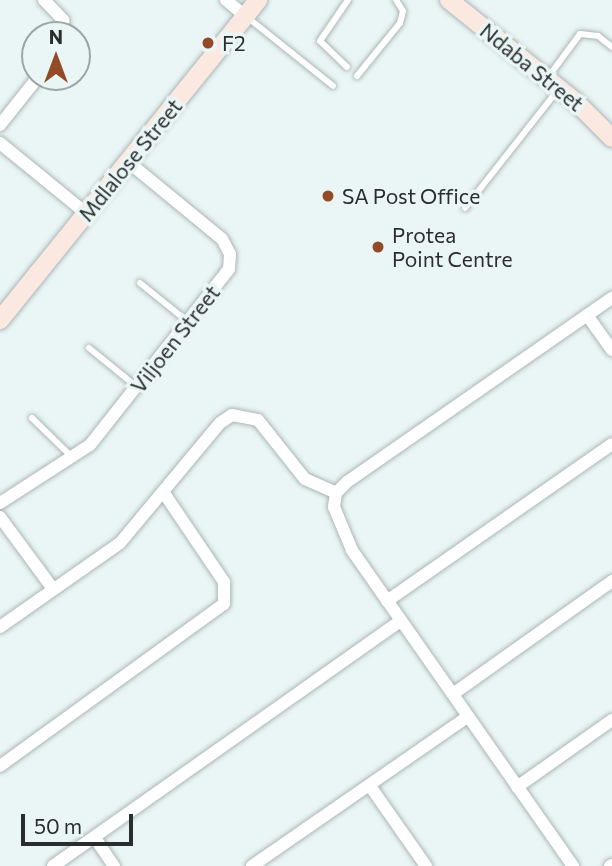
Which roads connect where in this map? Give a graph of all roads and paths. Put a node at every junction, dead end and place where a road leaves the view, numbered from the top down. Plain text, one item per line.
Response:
1 (44, 0) edge
2 (226, 0) edge
3 (258, 0) edge
4 (348, 0) edge
5 (396, 0) edge
6 (449, 0) edge
7 (245, 16) junction
8 (63, 21) edge
9 (612, 47) edge
10 (347, 67) dead end
11 (357, 76) dead end
12 (553, 83) junction
13 (333, 86) dead end
14 (27, 91) edge
15 (0, 125) edge
16 (612, 138) edge
17 (0, 143) edge
18 (127, 161) junction
19 (465, 208) dead end
20 (87, 214) junction
21 (140, 283) dead end
22 (612, 298) edge
23 (587, 315) junction
24 (0, 320) edge
25 (189, 322) junction
26 (89, 348) dead end
27 (612, 350) edge
28 (137, 388) junction
29 (32, 418) dead end
30 (612, 444) edge
31 (73, 458) junction
32 (164, 492) junction
33 (336, 493) junction
34 (0, 503) edge
35 (0, 517) edge
36 (612, 582) edge
37 (53, 589) junction
38 (387, 601) junction
39 (400, 621) junction
40 (0, 627) edge
41 (453, 694) junction
42 (467, 717) junction
43 (612, 720) edge
44 (0, 766) edge
45 (370, 786) junction
46 (517, 788) junction
47 (95, 838) junction
48 (53, 866) edge
49 (114, 866) edge
50 (252, 866) edge
51 (426, 866) edge
52 (573, 866) edge

1 - 8 street
2 - 7 street
3 - 7 street, Mdlalose Street
4 - 10 lane
5 - 11 lane
6 - 12 street, Ndaba Street
7 - 13 lane
7 - 18 street, Mdlalose Street
9 - 12 lane
12 - 16 street, Ndaba Street
12 - 19 lane
14 - 15 street
17 - 20 street
18 - 20 street, Mdlalose Street
18 - 25 street, Viljoen Street
20 - 24 street, Mdlalose Street
21 - 25 lane
22 - 23 street
23 - 27 street
23 - 33 street
25 - 28 street, Viljoen Street
26 - 28 lane
28 - 31 street, Viljoen Street
29 - 31 lane
30 - 38 street
31 - 34 street, Viljoen Street
32 - 33 street
32 - 37 street
32 - 44 street
33 - 38 street
35 - 37 street
36 - 41 street
37 - 40 street
38 - 39 street
39 - 41 street
39 - 47 street
41 - 42 street
42 - 45 street
42 - 46 street
43 - 46 street
45 - 50 street
45 - 51 street
46 - 52 street
47 - 48 street
47 - 49 street

